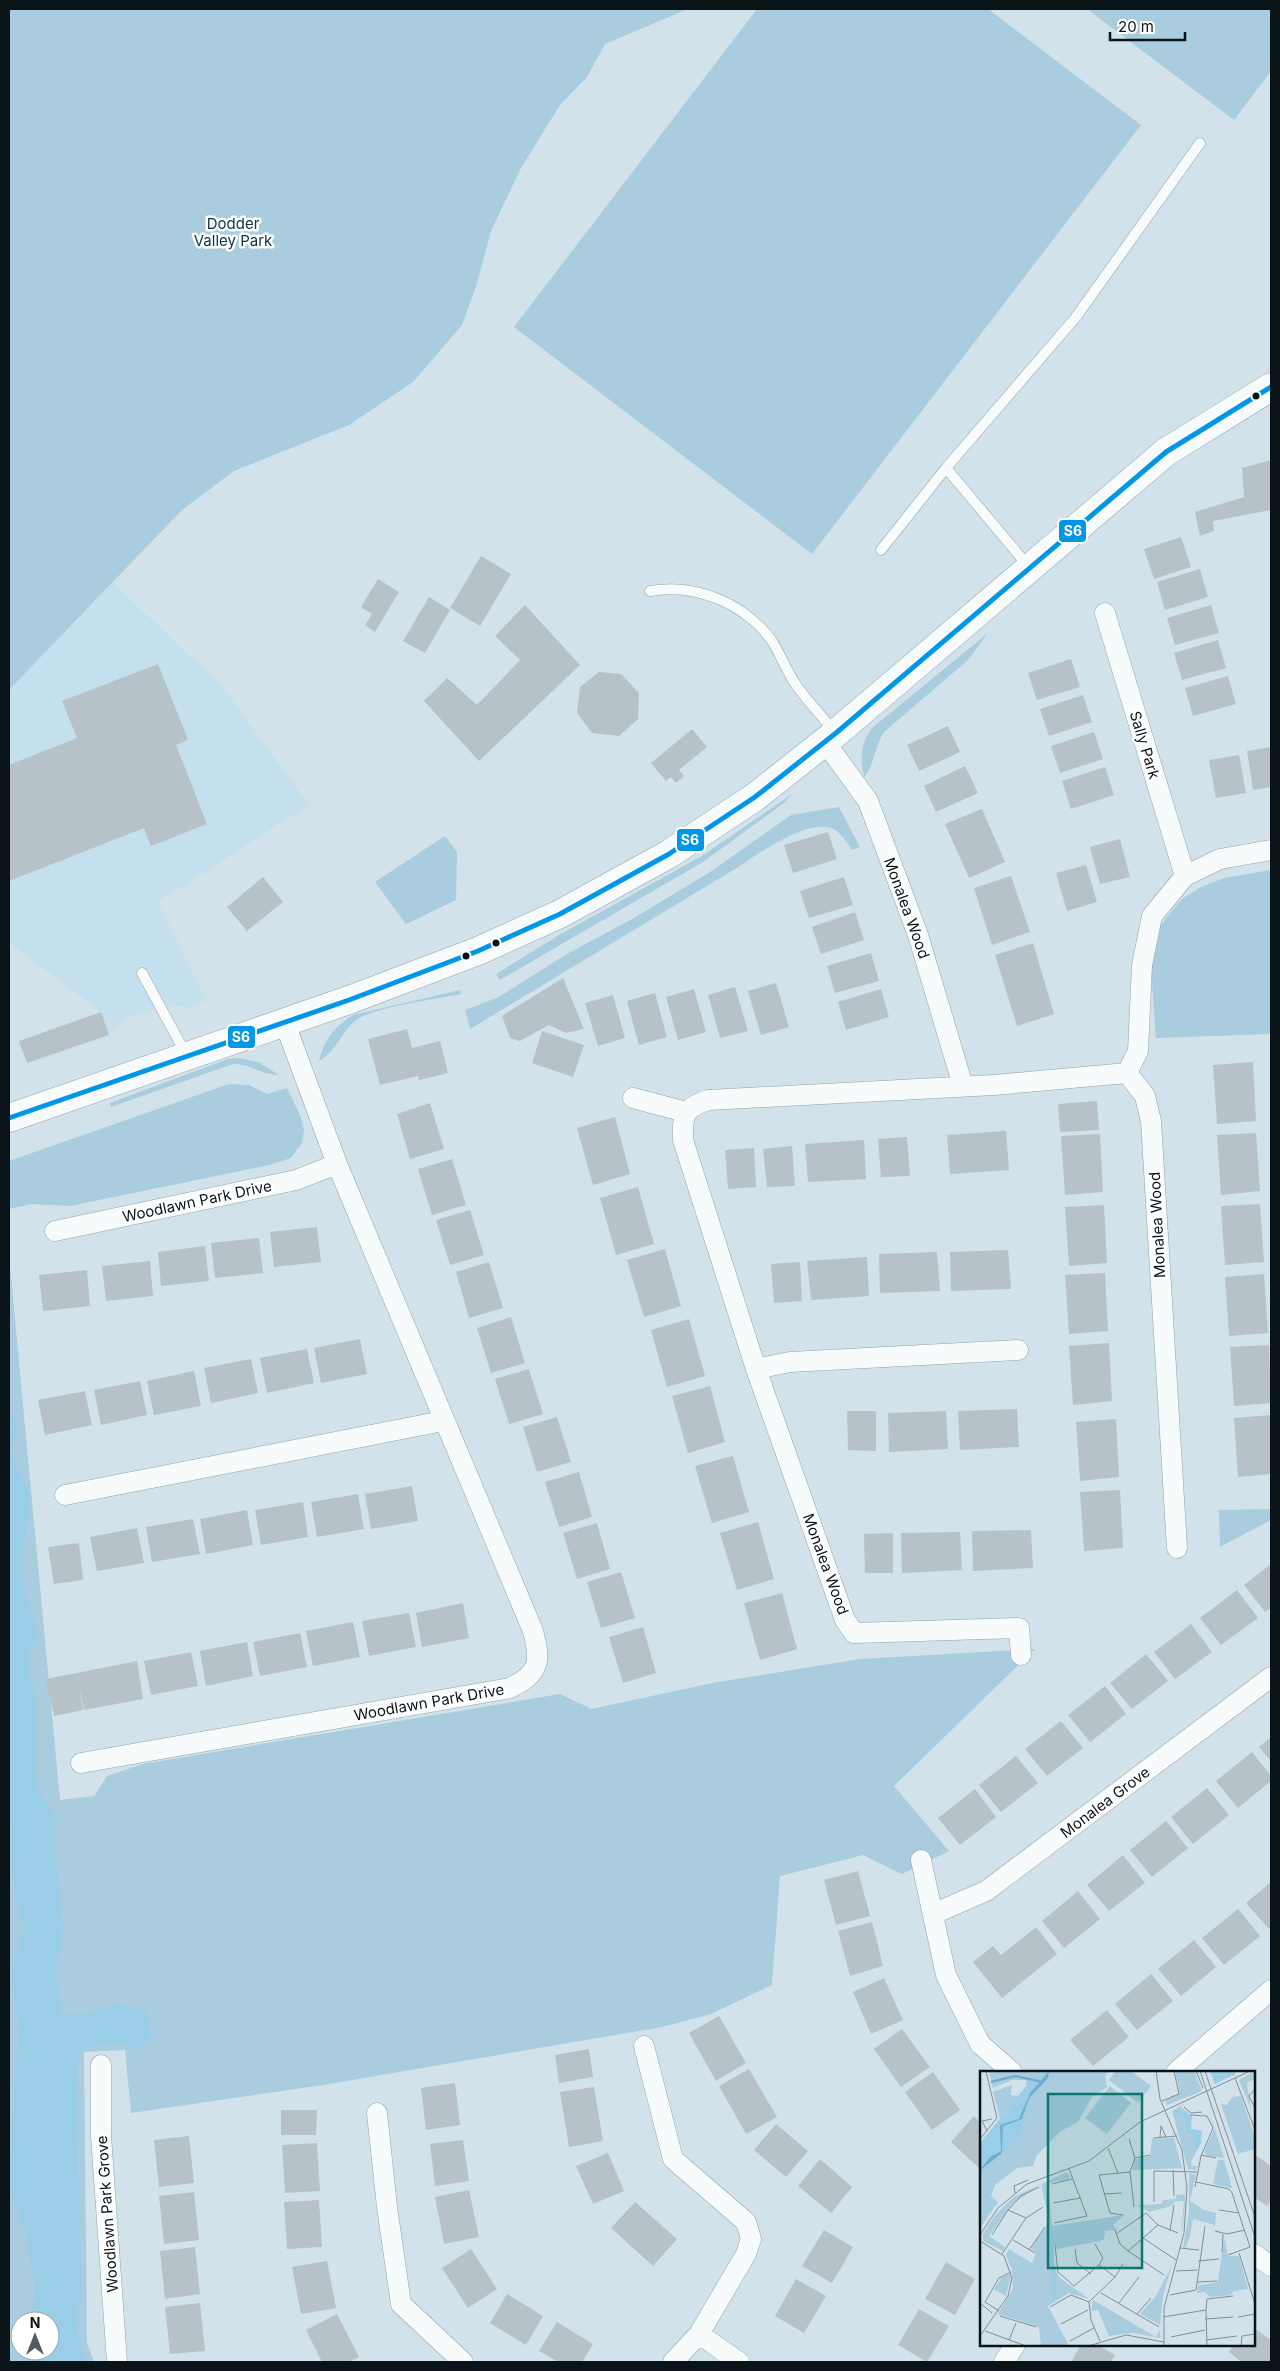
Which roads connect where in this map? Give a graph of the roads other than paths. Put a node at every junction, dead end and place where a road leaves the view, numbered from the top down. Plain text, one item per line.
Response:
1 (1200, 143) dead end
2 (1271, 387) edge
3 (946, 468) junction
4 (881, 550) dead end
5 (1030, 568) junction
6 (650, 591) dead end
7 (1104, 613) dead end
8 (831, 738) junction
9 (1271, 850) edge
10 (1185, 876) junction
11 (142, 973) dead end
12 (284, 1021) junction
13 (187, 1056) junction
14 (1127, 1073) junction
15 (963, 1086) junction
16 (633, 1098) dead end
17 (686, 1112) junction
18 (9, 1118) edge
19 (337, 1164) junction
20 (55, 1231) dead end
21 (1018, 1350) dead end
22 (756, 1368) junction
23 (443, 1421) junction
24 (65, 1495) dead end
25 (1176, 1548) dead end
26 (1020, 1655) dead end
27 (1271, 1678) edge
28 (80, 1763) dead end
29 (921, 1860) dead end
30 (933, 1914) junction
31 (1271, 1990) edge
32 (644, 2046) dead end
33 (100, 2065) dead end
34 (1011, 2071) edge
35 (1177, 2071) edge
36 (377, 2113) dead end
37 (1255, 2255) edge
38 (1271, 2266) edge
39 (699, 2334) junction
40 (1014, 2346) edge
41 (117, 2362) edge
42 (463, 2362) edge
43 (673, 2362) edge
44 (739, 2362) edge
45 (1004, 2362) edge

1 - 3 lane
2 - 5 main road
3 - 4 lane
3 - 5 lane
5 - 8 main road
6 - 8 lane
7 - 10 street, Sally Park
8 - 12 main road
8 - 15 street, Monalea Wood
9 - 10 street
10 - 14 street
11 - 13 lane
12 - 13 main road
12 - 19 street, Woodlawn Park Drive
13 - 18 main road
14 - 15 street
14 - 25 street, Monalea Wood
15 - 17 street
16 - 17 street
17 - 22 street, Monalea Wood
19 - 20 street, Woodlawn Park Drive
19 - 23 street, Woodlawn Park Drive
21 - 22 street
22 - 26 street, Monalea Wood
23 - 24 street
23 - 28 street, Woodlawn Park Drive
27 - 30 street, Monalea Grove
29 - 30 street
30 - 34 street
31 - 35 street
32 - 39 street
33 - 41 street, Woodlawn Park Grove
36 - 42 street
37 - 38 street
39 - 43 street
39 - 44 street
40 - 45 street

